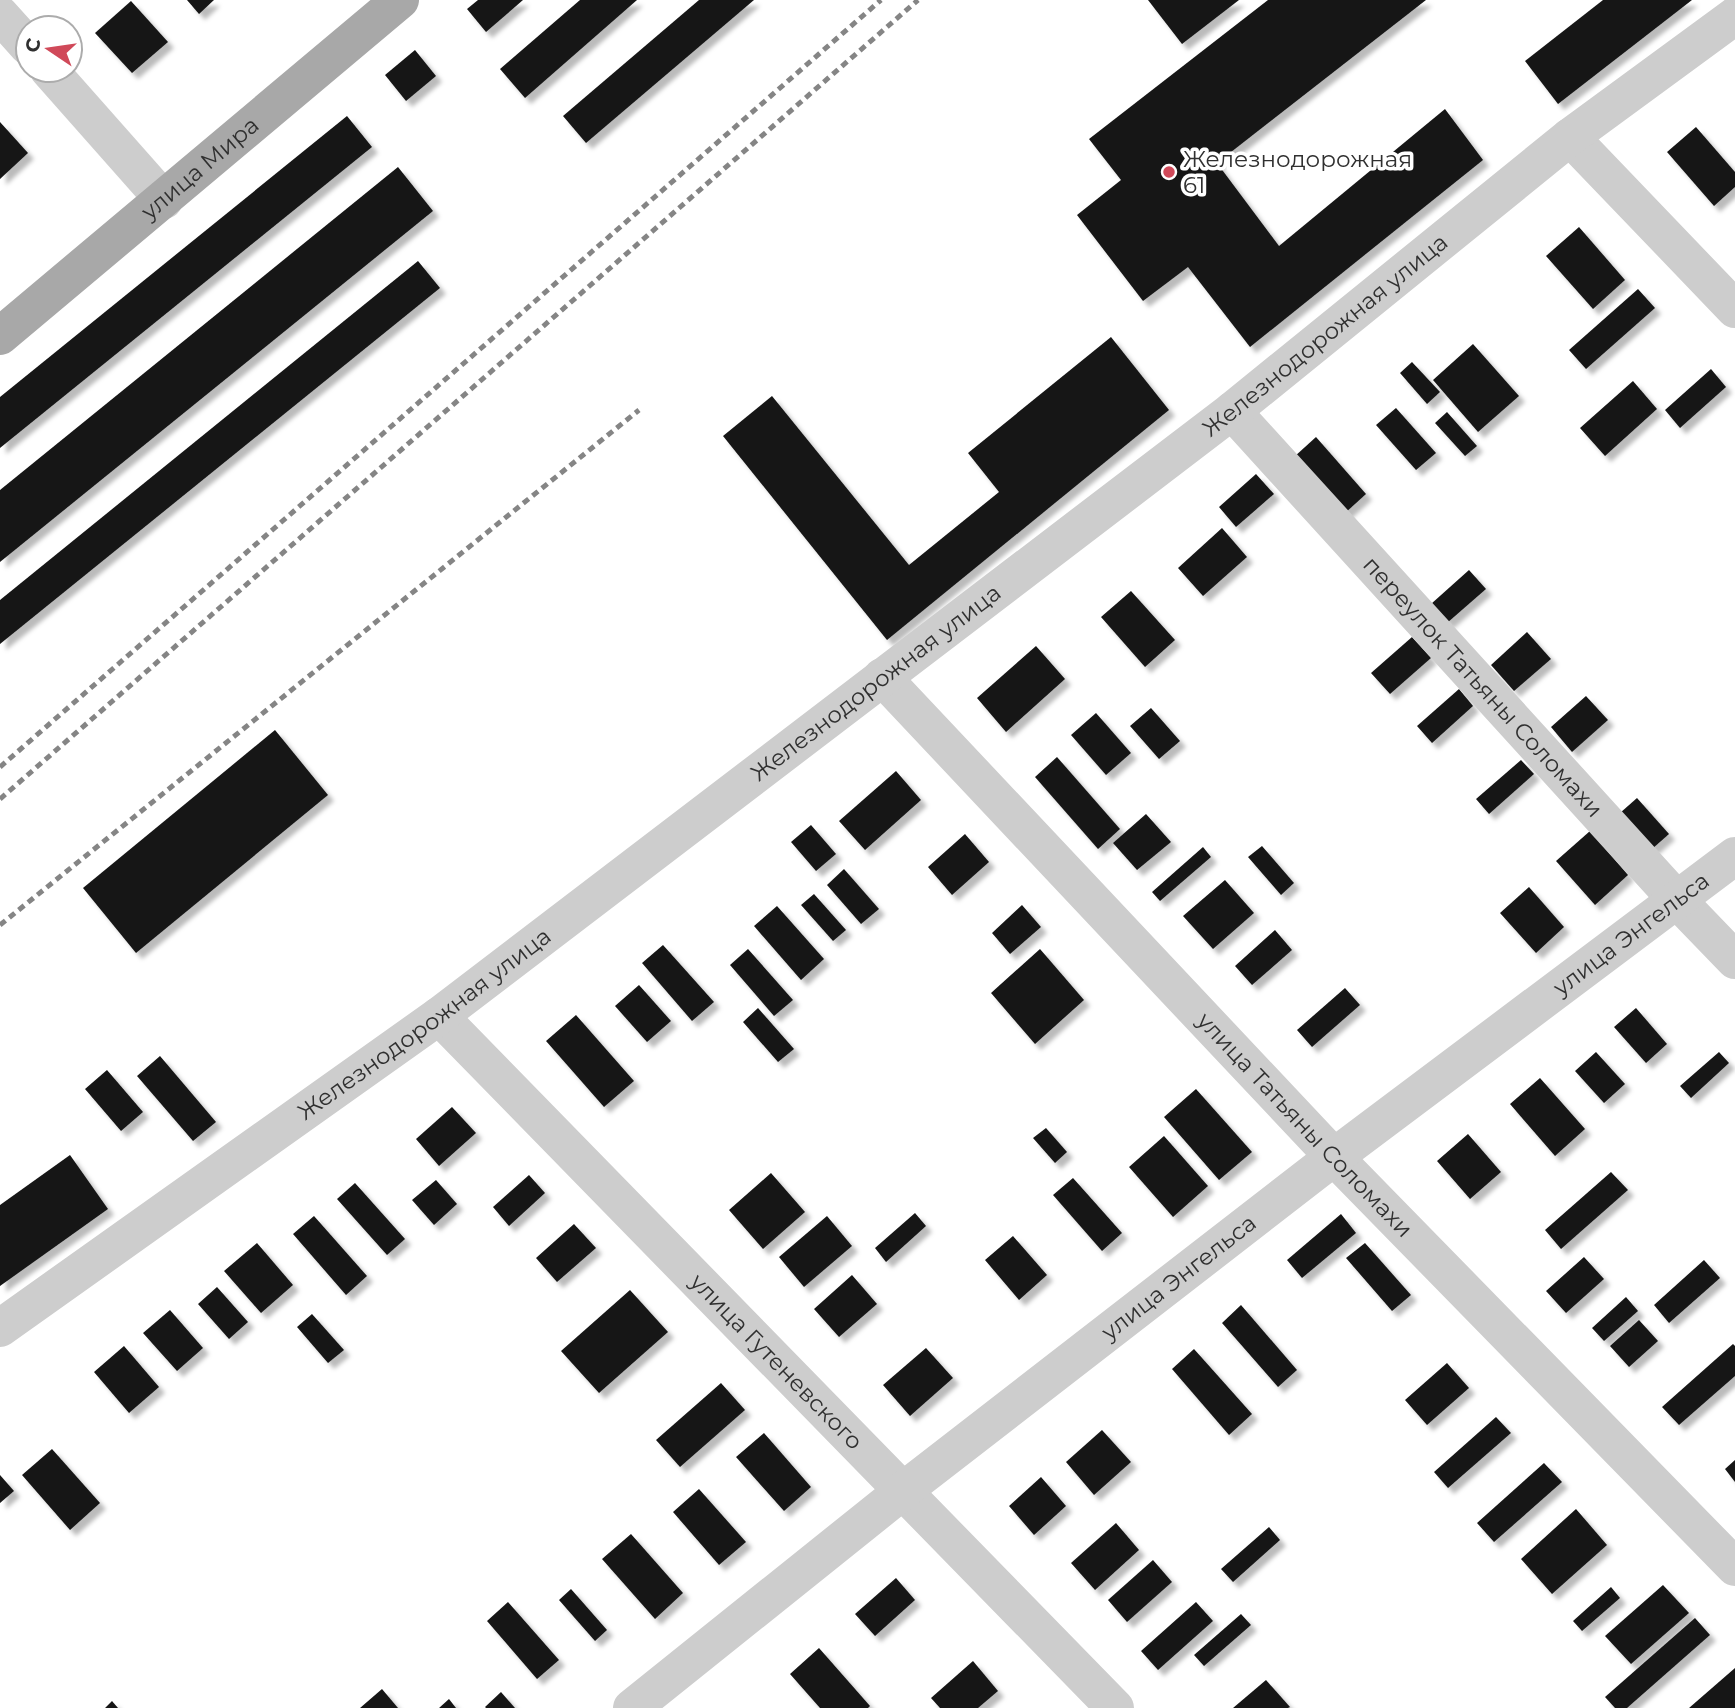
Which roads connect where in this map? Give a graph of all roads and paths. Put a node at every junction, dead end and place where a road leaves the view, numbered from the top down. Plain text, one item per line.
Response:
1 (400, 0) edge
2 (0, 15) edge
3 (1735, 16) edge
4 (14, 30) edge
5 (61, 84) edge
6 (1570, 137) junction
7 (164, 200) junction
8 (1735, 309) edge
9 (0, 336) edge
10 (1231, 411) junction
11 (882, 677) junction
12 (1735, 856) edge
13 (1677, 900) junction
14 (1735, 960) edge
15 (439, 1016) junction
16 (1334, 1157) junction
17 (0, 1328) edge
18 (904, 1490) junction
19 (1735, 1567) edge
20 (632, 1708) edge
21 (1115, 1708) edge

1 - 7 main road, улица Мира
2 - 4 street
3 - 6 street, Железнодорожная улица
5 - 7 street
6 - 8 street
6 - 10 street, Железнодорожная улица
7 - 9 main road, улица Мира
10 - 11 street, Железнодорожная улица
10 - 13 street, переулок Татьяны Соломахи
11 - 15 street, Железнодорожная улица
11 - 16 street, улица Татьяны Соломахи
12 - 13 street, улица Энгельса
13 - 14 street, переулок Татьяны Соломахи
13 - 16 street, улица Энгельса
15 - 17 street, Железнодорожная улица
15 - 18 street, улица Гутеневского
16 - 18 street, улица Энгельса
16 - 19 street, улица Татьяны Соломахи
18 - 20 street, улица Энгельса
18 - 21 street, улица Гутеневского

